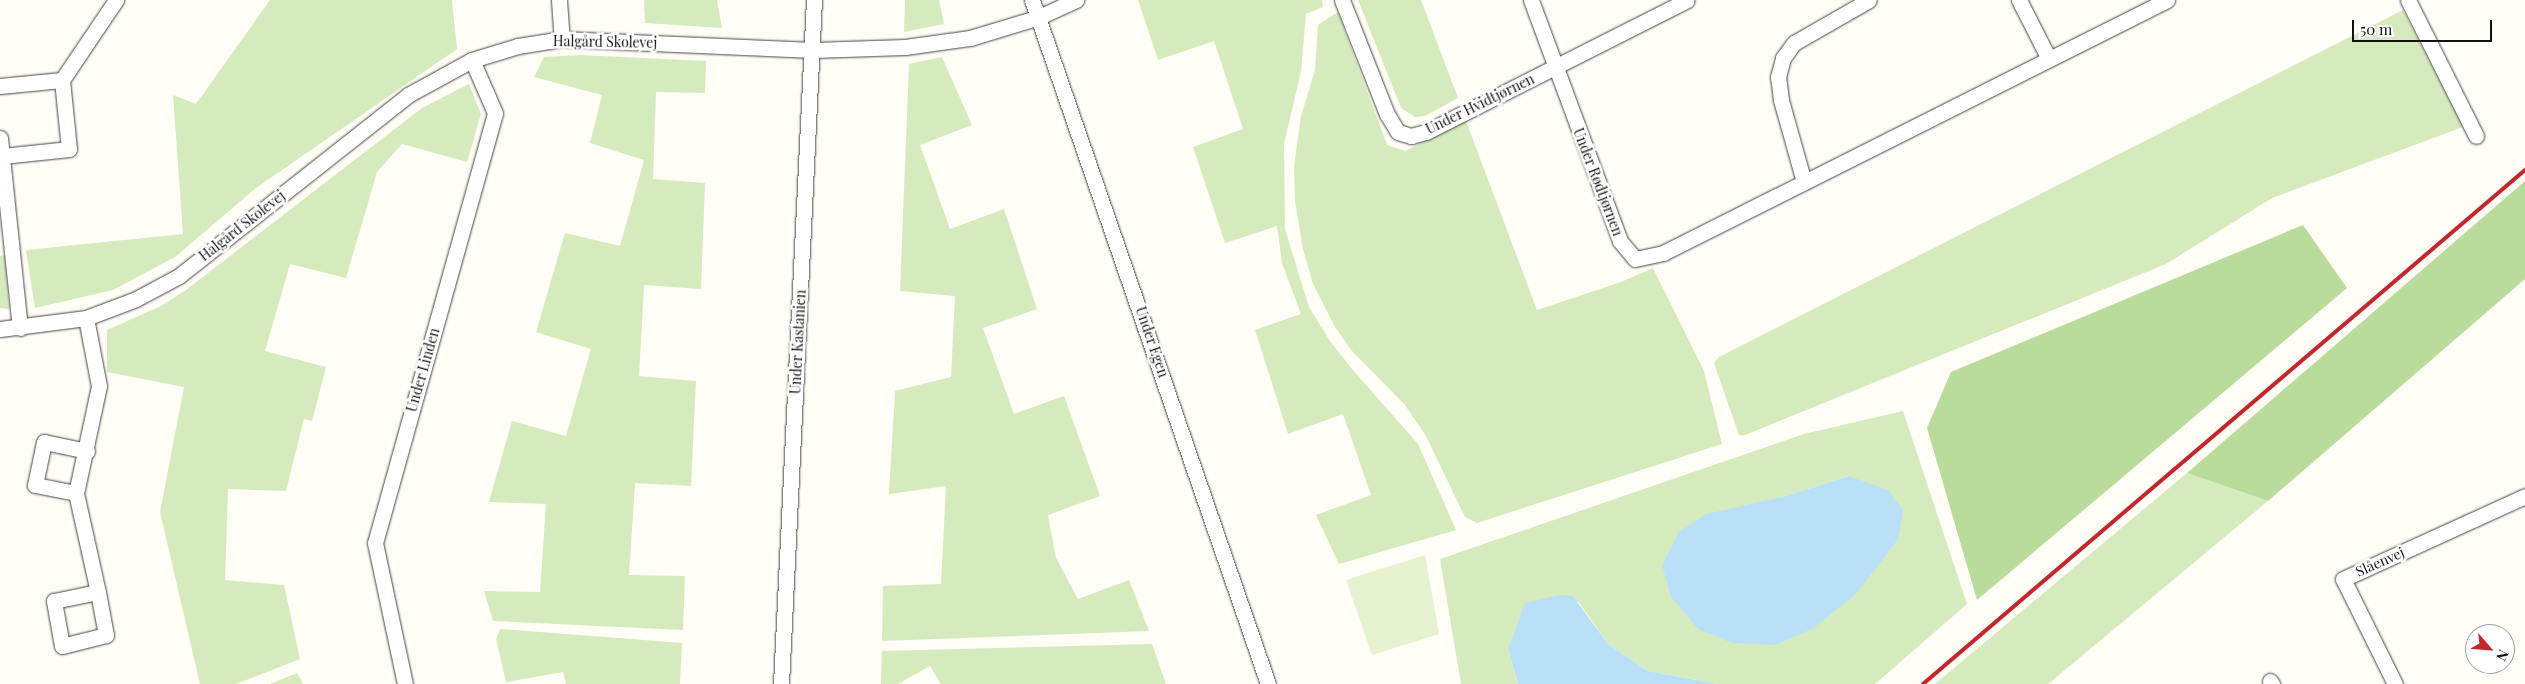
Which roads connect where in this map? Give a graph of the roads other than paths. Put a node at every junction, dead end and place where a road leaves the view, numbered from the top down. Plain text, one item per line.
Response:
1 (116, 0) edge
2 (559, 0) edge
3 (814, 0) edge
4 (1032, 0) edge
5 (1076, 0) edge
6 (1342, 0) edge
7 (1531, 0) edge
8 (1687, 0) edge
9 (1869, 0) edge
10 (2019, 0) edge
11 (2166, 0) edge
12 (2408, 0) edge
13 (1039, 17) junction
14 (562, 39) junction
15 (813, 50) junction
16 (2049, 59) junction
17 (472, 60) junction
18 (1554, 68) junction
19 (62, 80) junction
20 (0, 86) edge
21 (2476, 136) dead end
22 (0, 138) edge
23 (2, 156) junction
24 (1804, 182) junction
25 (86, 318) junction
26 (20, 328) junction
27 (0, 329) edge
28 (87, 450) junction
29 (76, 493) junction
30 (2525, 496) edge
31 (98, 592) dead end
32 (405, 684) edge
33 (781, 684) edge
34 (1268, 684) edge
35 (2395, 684) edge

1 - 19 street
2 - 14 street
3 - 15 street, Under Kastanien
4 - 13 street, Under Egen
5 - 13 street, Halgård Skolevej
6 - 18 street, Under Hvidtjørnen
7 - 18 street
8 - 18 street, Under Hvidtjørnen
9 - 24 street
10 - 16 street
11 - 16 street, Under Rødtjørnen
12 - 21 street
13 - 15 street, Halgård Skolevej
13 - 34 street, Under Egen
14 - 15 street, Halgård Skolevej
14 - 17 street, Halgård Skolevej
15 - 33 street, Under Kastanien
16 - 24 street, Under Rødtjørnen
17 - 25 street, Halgård Skolevej
17 - 32 street, Under Linden
18 - 24 street, Under Rødtjørnen
19 - 20 street
19 - 23 street
22 - 23 street
23 - 26 street
25 - 26 street, Halgård Skolevej
25 - 28 street
26 - 27 street, Halgård Skolevej
28 - 29 street
28 - 29 street
29 - 31 street
30 - 35 street, Slåenvej

